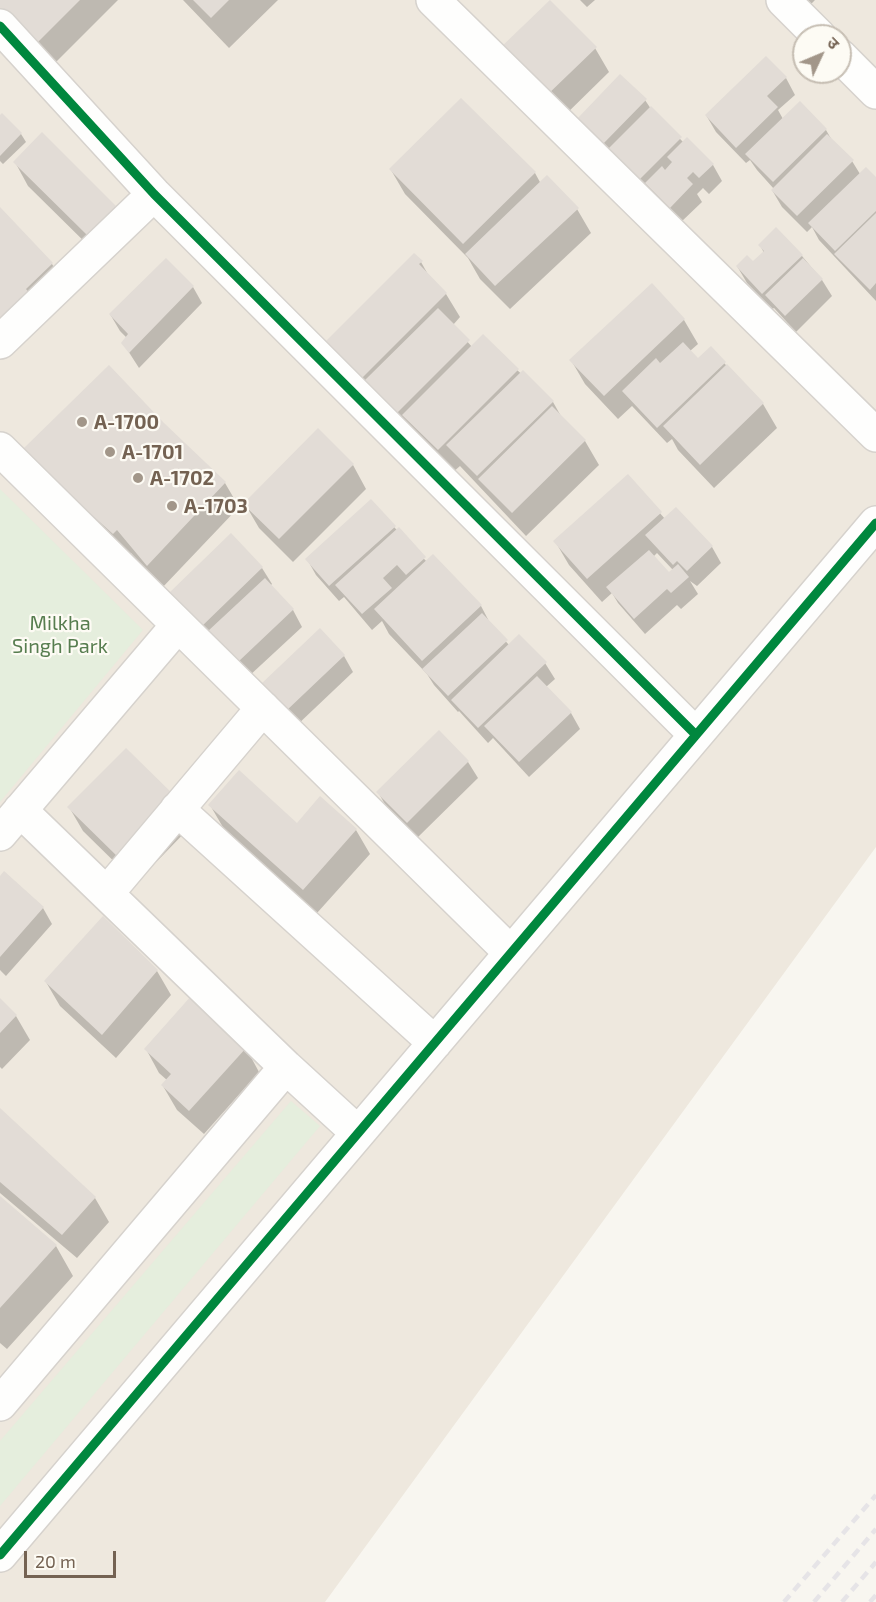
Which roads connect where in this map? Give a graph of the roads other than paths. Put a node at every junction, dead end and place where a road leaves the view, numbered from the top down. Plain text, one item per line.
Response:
1 (434, 0) edge
2 (783, 0) edge
3 (807, 24) edge
4 (0, 26) edge
5 (852, 68) edge
6 (876, 92) edge
7 (154, 194) junction
8 (0, 342) edge
9 (876, 435) edge
10 (0, 449) edge
11 (876, 523) edge
12 (178, 625) junction
13 (262, 708) junction
14 (696, 735) junction
15 (177, 809) junction
16 (10, 822) edge
17 (107, 893) junction
18 (511, 953) junction
19 (435, 1043) junction
20 (286, 1067) junction
21 (358, 1133) junction
22 (0, 1404) edge
23 (0, 1555) edge

1 - 9 street
2 - 3 street
4 - 7 street
5 - 6 street
7 - 8 street
7 - 14 street
10 - 12 street
11 - 14 street
12 - 13 street
12 - 16 street
13 - 15 street
13 - 18 street
14 - 18 street
15 - 17 street
15 - 19 street
16 - 17 street
17 - 20 street
18 - 19 street
19 - 21 street
20 - 21 street
20 - 22 street
21 - 23 street

